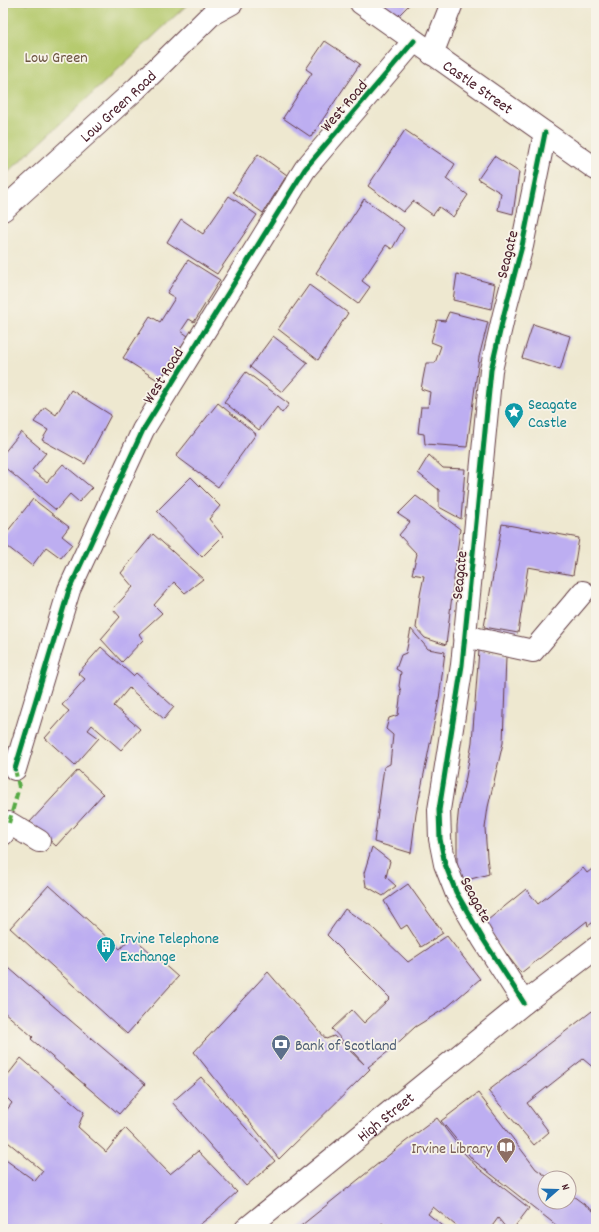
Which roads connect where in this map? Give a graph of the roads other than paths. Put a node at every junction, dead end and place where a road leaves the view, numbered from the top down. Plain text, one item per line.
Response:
1 (232, 3) edge
2 (361, 3) edge
3 (452, 3) edge
4 (414, 41) junction
5 (432, 54) junction
6 (545, 133) junction
7 (596, 169) edge
8 (3, 210) edge
9 (584, 592) dead end
10 (464, 636) junction
11 (15, 769) dead end
12 (3, 834) edge
13 (39, 841) dead end
14 (596, 948) edge
15 (524, 1003) junction
16 (246, 1229) edge

1 - 8 street, Low Green Road
2 - 4 street, Castle Street
3 - 5 street
4 - 5 street, Castle Street
4 - 11 street, West Road
5 - 6 street, Castle Street
6 - 7 street, Castle Street
6 - 10 street, Seagate
9 - 10 street
10 - 15 street, Seagate
12 - 13 street
14 - 15 street, High Street
15 - 16 street, High Street

